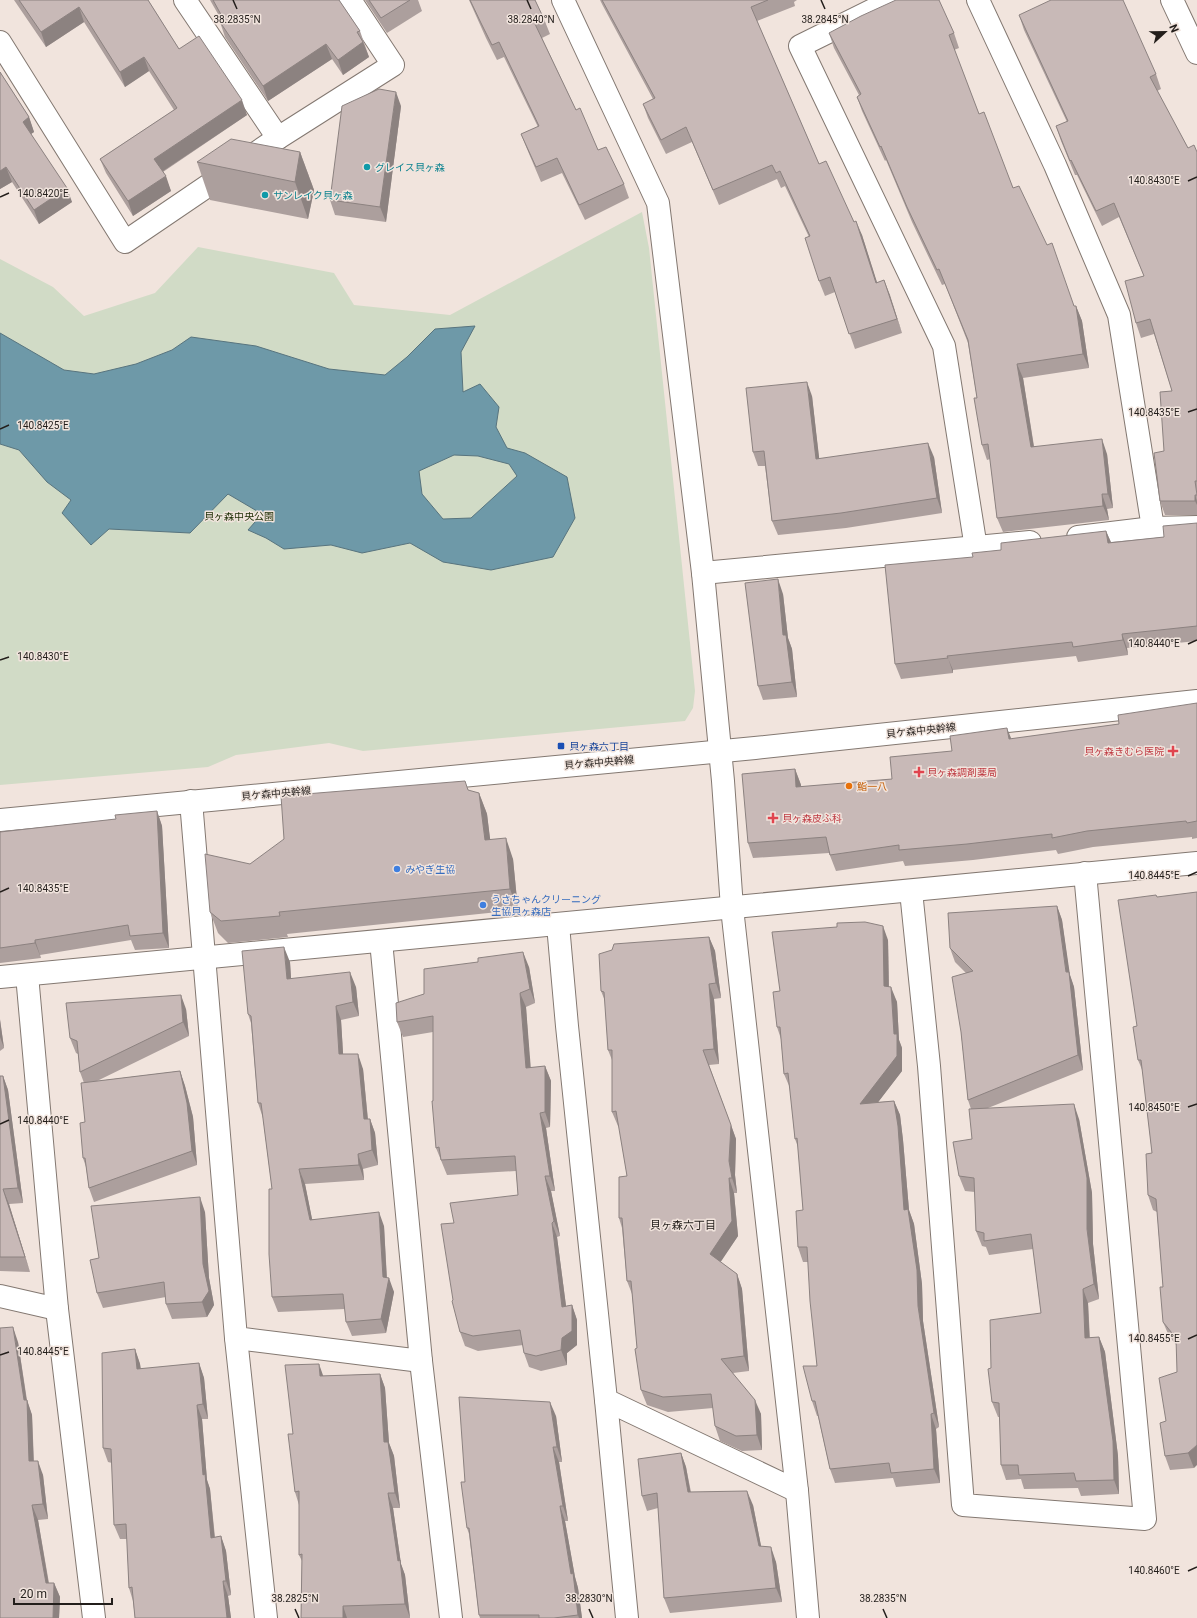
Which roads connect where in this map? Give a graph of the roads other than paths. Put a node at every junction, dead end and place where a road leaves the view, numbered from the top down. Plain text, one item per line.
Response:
1 (185, 0) edge
2 (350, 0) edge
3 (563, 0) edge
4 (893, 0) edge
5 (978, 0) edge
6 (1172, 0) edge
7 (0, 42) edge
8 (1197, 53) edge
9 (278, 138) junction
10 (1197, 527) edge
11 (1153, 528) junction
12 (976, 548) junction
13 (703, 573) junction
14 (1197, 701) edge
15 (719, 750) junction
16 (191, 801) junction
17 (0, 820) edge
18 (1197, 863) edge
19 (1084, 873) junction
20 (911, 891) junction
21 (732, 908) junction
22 (558, 925) junction
23 (381, 941) junction
24 (205, 958) junction
25 (27, 975) junction
26 (0, 977) edge
27 (0, 1296) edge
28 (57, 1309) junction
29 (236, 1338) junction
30 (421, 1361) junction
31 (606, 1400) junction
32 (797, 1491) junction
33 (94, 1618) edge
34 (266, 1618) edge
35 (451, 1618) edge
36 (627, 1618) edge
37 (808, 1618) edge

1 - 9 street
2 - 9 street
3 - 13 street
4 - 12 street
5 - 11 street
6 - 8 street
7 - 9 street
10 - 11 street
11 - 12 street
12 - 13 street
13 - 15 street
14 - 15 street, 貝ケ森中央幹線
15 - 16 street, 貝ケ森中央幹線
15 - 21 street
16 - 17 street, 貝ケ森中央幹線
16 - 24 street
18 - 19 street
19 - 20 street
19 - 20 street
20 - 21 street
21 - 22 street
21 - 32 street
22 - 23 street
22 - 31 street
23 - 24 street
23 - 30 street
24 - 25 street
24 - 29 street
25 - 26 street
25 - 28 street
27 - 28 street
28 - 33 street
29 - 30 street
29 - 34 street
30 - 35 street
31 - 32 street
31 - 36 street
32 - 37 street

